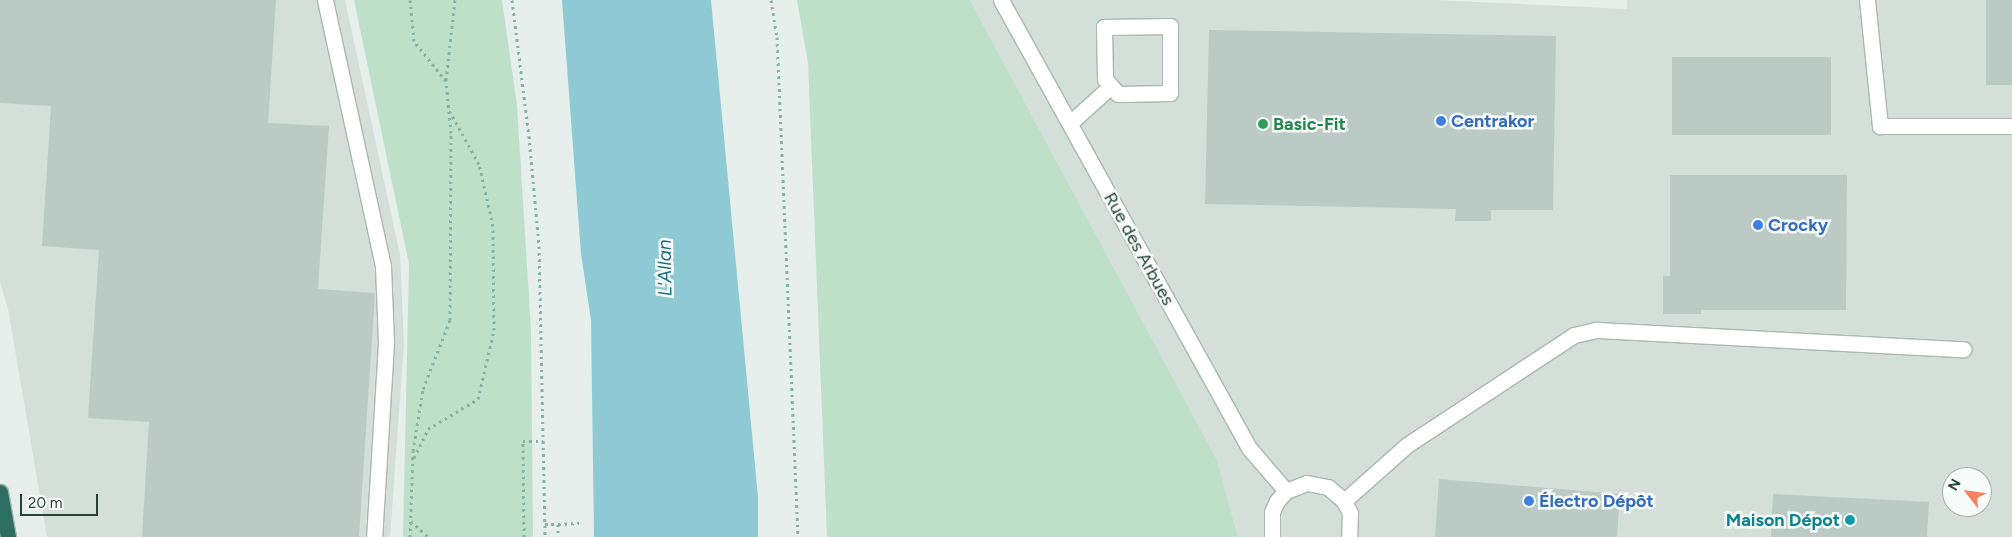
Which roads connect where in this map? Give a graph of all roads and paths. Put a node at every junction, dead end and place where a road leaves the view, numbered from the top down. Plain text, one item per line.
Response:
1 (324, 0) edge
2 (410, 0) edge
3 (455, 0) edge
4 (512, 0) edge
5 (771, 0) edge
6 (1001, 0) edge
7 (1867, 0) edge
8 (446, 81) junction
9 (1112, 86) junction
10 (448, 108) junction
11 (1070, 124) junction
12 (2012, 126) edge
13 (1964, 349) dead end
14 (543, 441) junction
15 (412, 461) junction
16 (1286, 491) junction
17 (0, 492) edge
18 (1344, 501) junction
19 (411, 521) junction
20 (579, 523) dead end
21 (544, 524) junction
22 (558, 524) junction
23 (8, 537) edge
24 (374, 537) edge
25 (410, 537) edge
26 (428, 537) edge
27 (524, 537) edge
28 (545, 537) edge
29 (558, 537) edge
30 (798, 537) edge
31 (1272, 537) edge
32 (1349, 537) edge

1 - 24 street
2 - 8 path
3 - 8 path
4 - 14 path
5 - 30 path
6 - 11 street, Rue des Arbues
7 - 12 street
8 - 10 path
9 - 9 street
9 - 11 street
10 - 15 path
10 - 15 path
11 - 16 street, Rue des Arbues
13 - 18 street
14 - 21 path
14 - 27 path
15 - 19 path
16 - 18 street
16 - 31 street
17 - 23 highway
18 - 32 street
19 - 25 path
19 - 26 path
20 - 22 path
21 - 22 path
21 - 28 path
22 - 29 path

